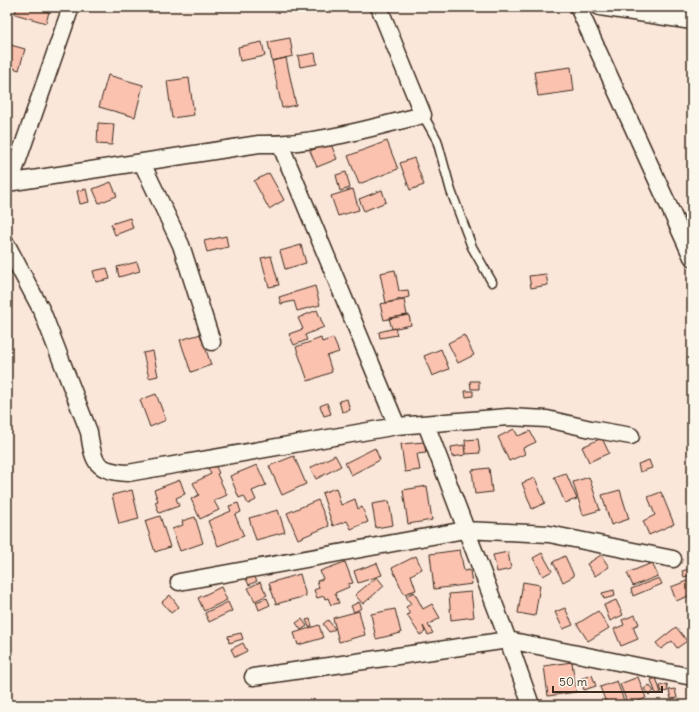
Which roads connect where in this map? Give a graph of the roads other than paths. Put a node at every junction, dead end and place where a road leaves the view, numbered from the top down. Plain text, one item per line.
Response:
1 (71, 7) edge
2 (379, 7) edge
3 (578, 7) edge
4 (600, 7) edge
5 (692, 21) edge
6 (423, 115) junction
7 (280, 144) junction
8 (142, 163) junction
9 (9, 183) edge
10 (7, 245) edge
11 (692, 257) edge
12 (492, 282) dead end
13 (212, 342) dead end
14 (426, 424) junction
15 (397, 426) junction
16 (631, 436) dead end
17 (465, 530) junction
18 (673, 559) dead end
19 (179, 582) dead end
20 (508, 640) junction
21 (253, 677) dead end
22 (692, 677) edge
23 (531, 705) edge

1 - 9 street
2 - 6 street
3 - 11 street
4 - 5 street
6 - 7 street
6 - 12 lane
7 - 8 street
7 - 15 street
8 - 9 street
8 - 13 street
10 - 15 street
14 - 15 street
14 - 16 street
14 - 17 street
17 - 18 street
17 - 19 street
17 - 20 street
20 - 21 street
20 - 22 street
20 - 23 street

